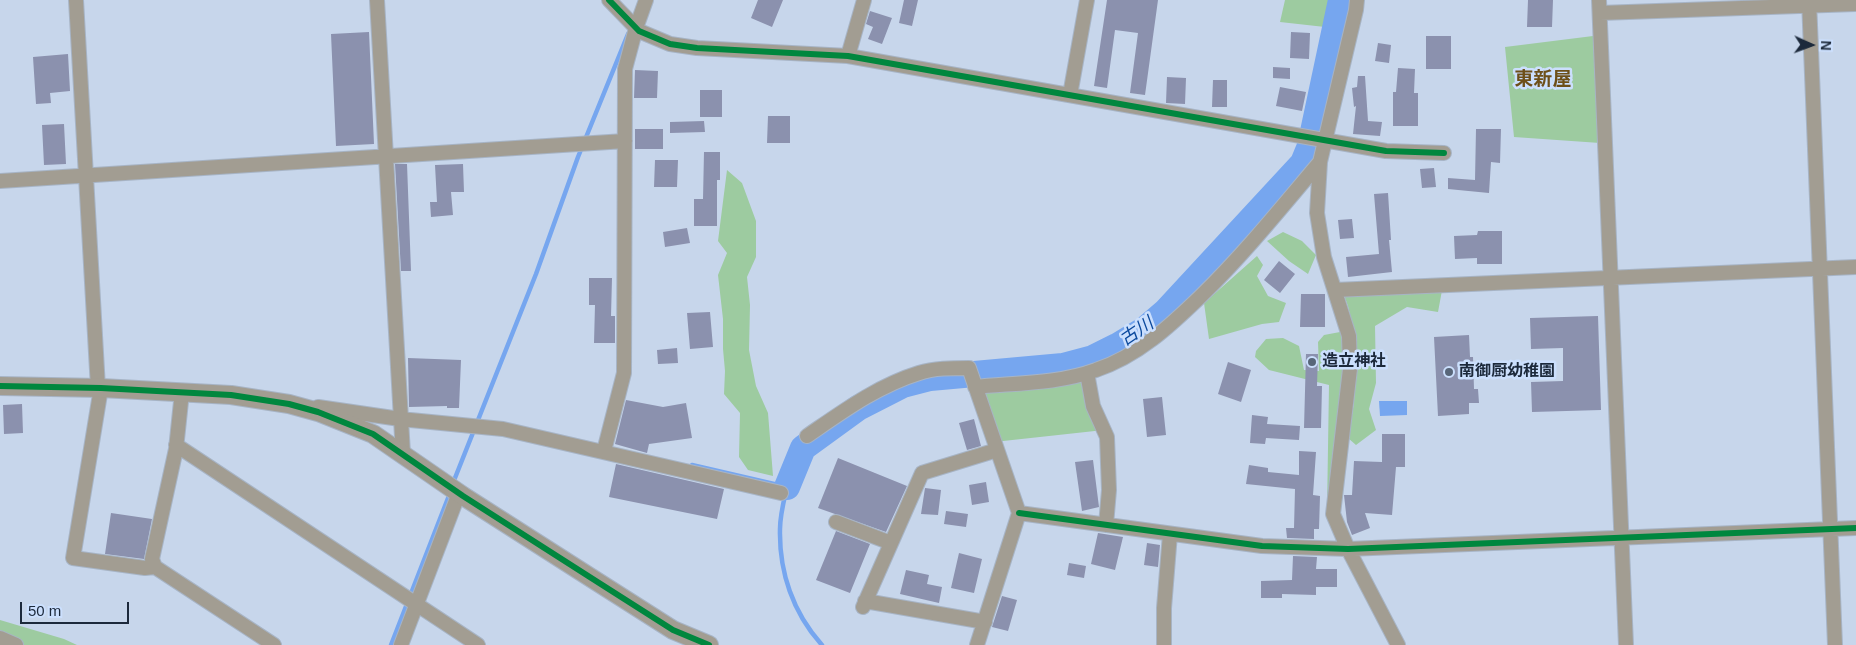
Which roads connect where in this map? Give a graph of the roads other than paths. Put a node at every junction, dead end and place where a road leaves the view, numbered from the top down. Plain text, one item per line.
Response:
1 (76, 0) edge
2 (377, 0) edge
3 (609, 0) edge
4 (646, 0) edge
5 (864, 0) edge
6 (1087, 0) edge
7 (1357, 0) edge
8 (1809, 3) edge
9 (1856, 4) edge
10 (1600, 7) edge
11 (636, 28) junction
12 (848, 56) junction
13 (1070, 95) junction
14 (1325, 140) junction
15 (626, 141) junction
16 (1444, 154) dead end
17 (386, 158) junction
18 (1320, 162) junction
19 (86, 176) junction
20 (0, 181) edge
21 (1856, 267) edge
22 (1819, 268) junction
23 (1611, 277) junction
24 (1335, 290) junction
25 (1087, 373) junction
26 (0, 386) edge
27 (975, 387) junction
28 (100, 388) junction
29 (182, 392) junction
30 (289, 404) junction
31 (400, 419) junction
32 (807, 436) dead end
33 (176, 445) junction
34 (997, 450) junction
35 (604, 452) junction
36 (403, 454) junction
37 (453, 489) junction
38 (781, 493) dead end
39 (1019, 513) junction
40 (836, 522) dead end
41 (1106, 525) junction
42 (1856, 528) edge
43 (1829, 529) junction
44 (1170, 534) junction
45 (1622, 537) junction
46 (891, 543) junction
47 (1348, 549) junction
48 (154, 567) junction
49 (416, 604) junction
50 (984, 622) junction
51 (0, 638) edge
52 (16, 645) edge
53 (274, 645) edge
54 (401, 645) edge
55 (478, 645) edge
56 (709, 645) edge
57 (978, 645) edge
58 (1164, 645) edge
59 (1398, 645) edge
60 (1626, 645) edge
61 (1835, 645) edge

1 - 19 street
2 - 17 street
3 - 11 street
4 - 11 street
5 - 12 street
6 - 13 street
7 - 14 street
8 - 9 street
8 - 10 street
8 - 22 street
10 - 23 street
11 - 12 street
11 - 15 street
12 - 13 street
13 - 14 street
14 - 16 street
14 - 18 street
15 - 17 street
15 - 35 street
17 - 19 street
17 - 31 street
18 - 24 street
18 - 25 street
19 - 20 street
19 - 28 street
21 - 22 street
22 - 23 street
22 - 43 street
23 - 24 street
23 - 45 street
24 - 47 street
25 - 27 street
25 - 41 street
26 - 28 street
27 - 32 street
27 - 34 street
28 - 29 street
28 - 48 street
29 - 30 street
29 - 33 street
30 - 31 street
30 - 36 street
31 - 35 street
31 - 36 street
33 - 48 street
33 - 49 street
34 - 39 street
34 - 46 street
35 - 38 street
36 - 37 street
37 - 49 street
37 - 56 street
39 - 41 street
39 - 50 street
40 - 46 street
41 - 44 street
42 - 43 street
43 - 45 street
43 - 61 street
44 - 47 street
44 - 58 street
45 - 47 street
45 - 60 street
46 - 50 street
47 - 59 street
48 - 53 street
49 - 54 street
49 - 55 street
50 - 57 street
51 - 52 street

